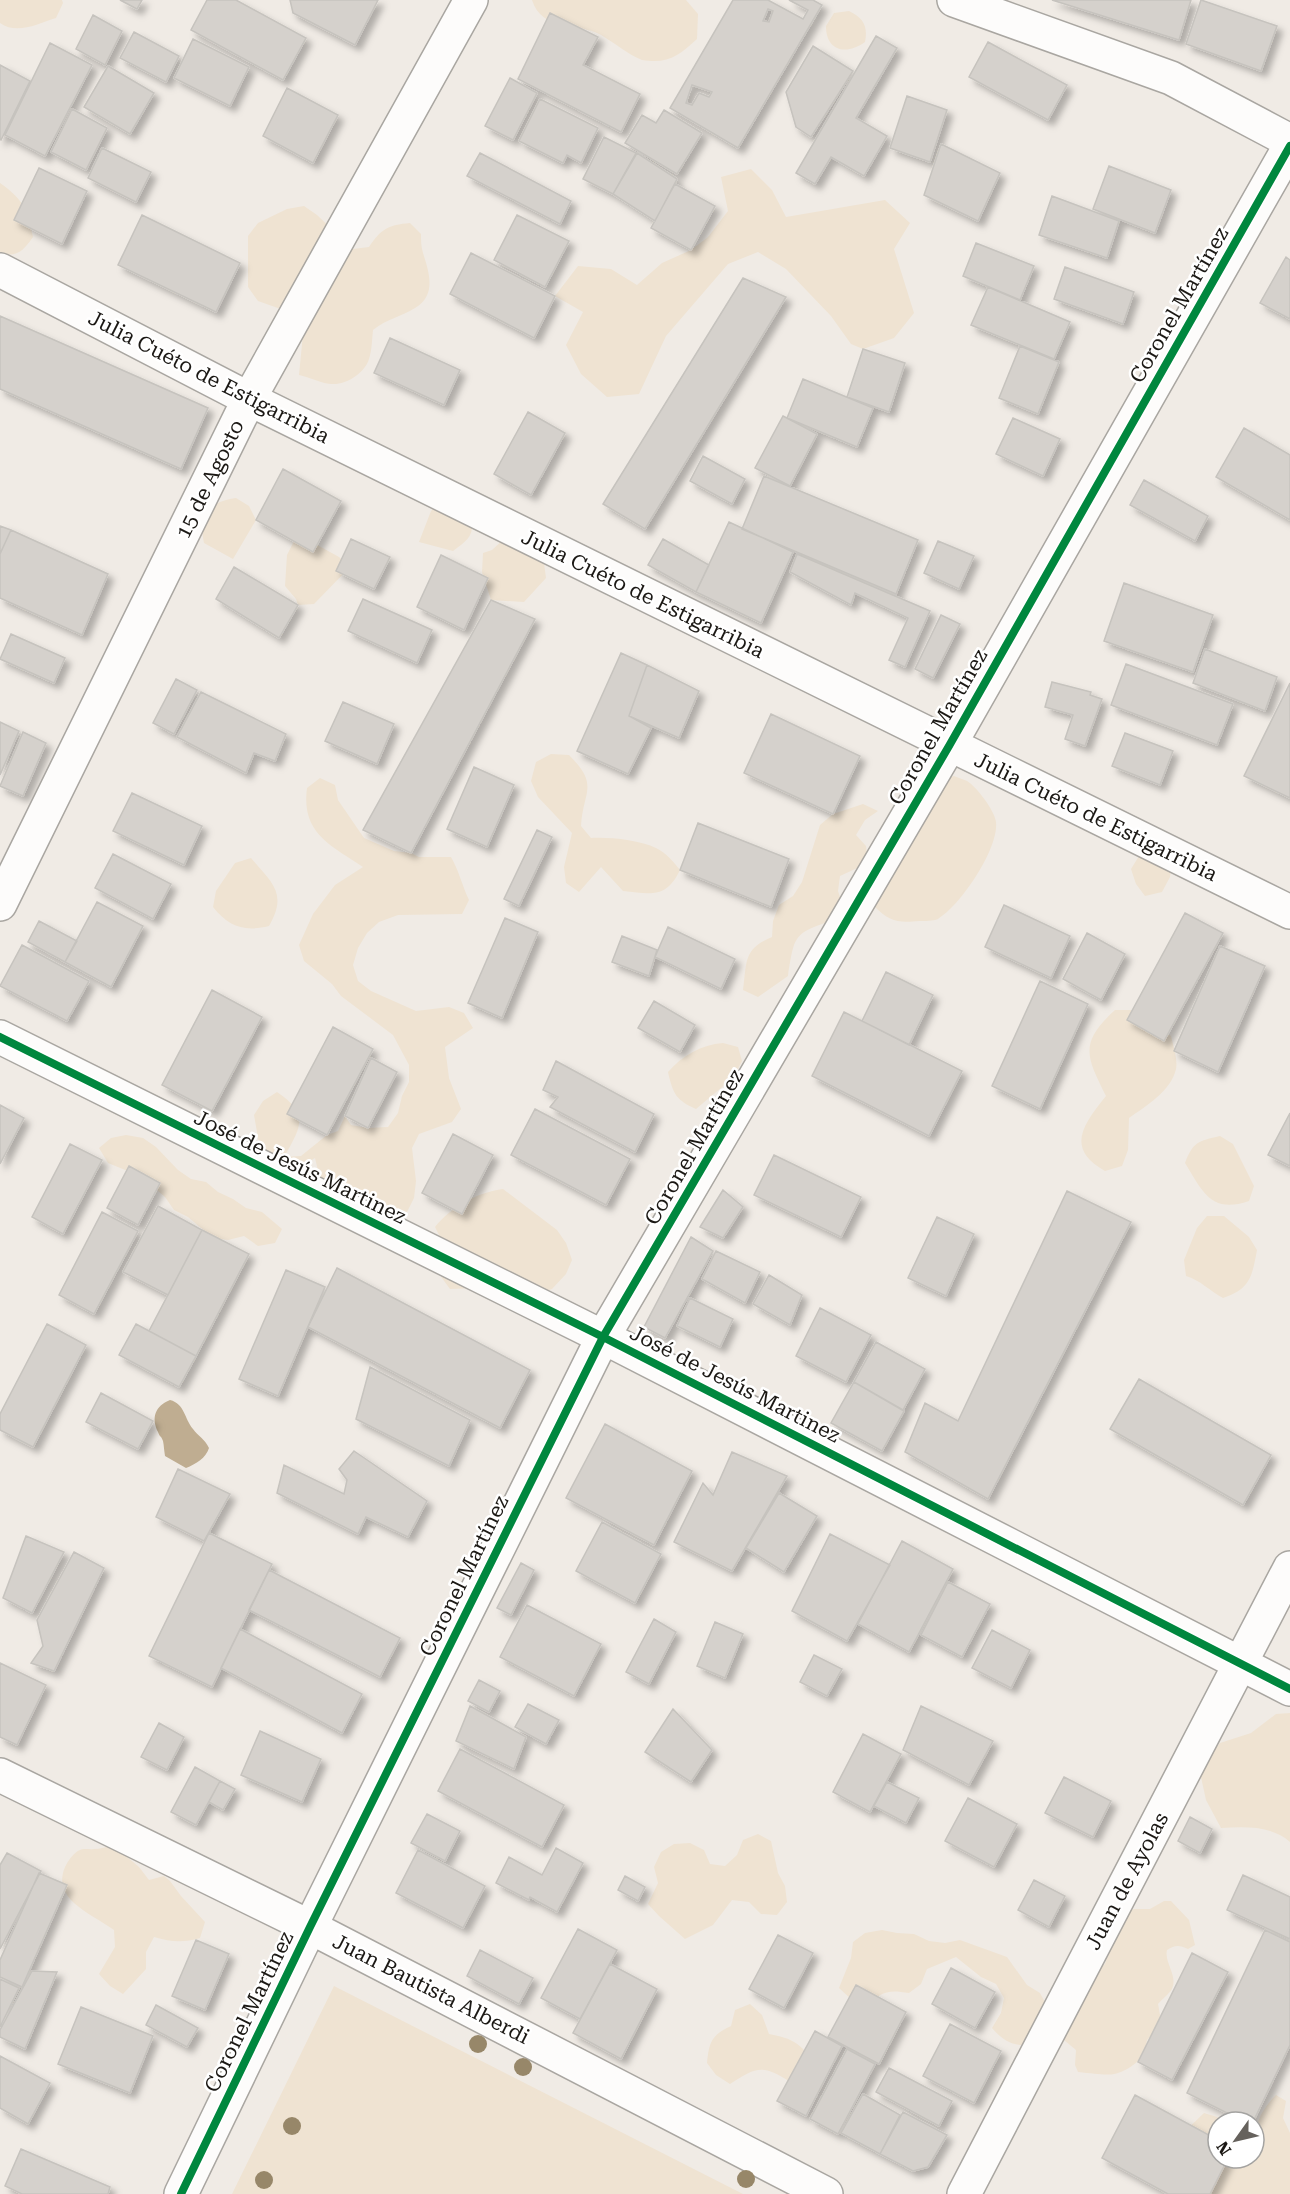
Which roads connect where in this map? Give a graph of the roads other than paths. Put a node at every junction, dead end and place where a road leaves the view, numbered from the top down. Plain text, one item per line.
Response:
1 (471, 0) edge
2 (954, 0) edge
3 (1290, 143) edge
4 (0, 270) edge
5 (249, 399) junction
6 (949, 746) junction
7 (0, 904) edge
8 (1290, 912) edge
9 (0, 1038) edge
10 (603, 1337) junction
11 (1290, 1568) edge
12 (1241, 1663) junction
13 (1290, 1689) edge
14 (0, 1775) edge
15 (310, 1927) junction
16 (181, 2194) edge
17 (825, 2194) edge
18 (964, 2194) edge

1 - 5 street, 15 de Agosto
2 - 3 street
3 - 6 street, Coronel Martínez
4 - 5 street, Julia Cuéto de Estigarribia
5 - 6 street, Julia Cuéto de Estigarribia
5 - 7 street, 15 de Agosto
6 - 8 street, Julia Cuéto de Estigarribia
6 - 10 street, Coronel Martínez
9 - 10 street, José de Jesús Martinez
10 - 12 street, José de Jesús Martinez
10 - 15 street, Coronel Martínez
11 - 12 street, Juan de Ayolas
12 - 13 street, José de Jesús Martinez
12 - 18 street, Juan de Ayolas
14 - 15 street, Juan Bautista Alberdi
15 - 16 street, Coronel Martínez
15 - 17 street, Juan Bautista Alberdi

